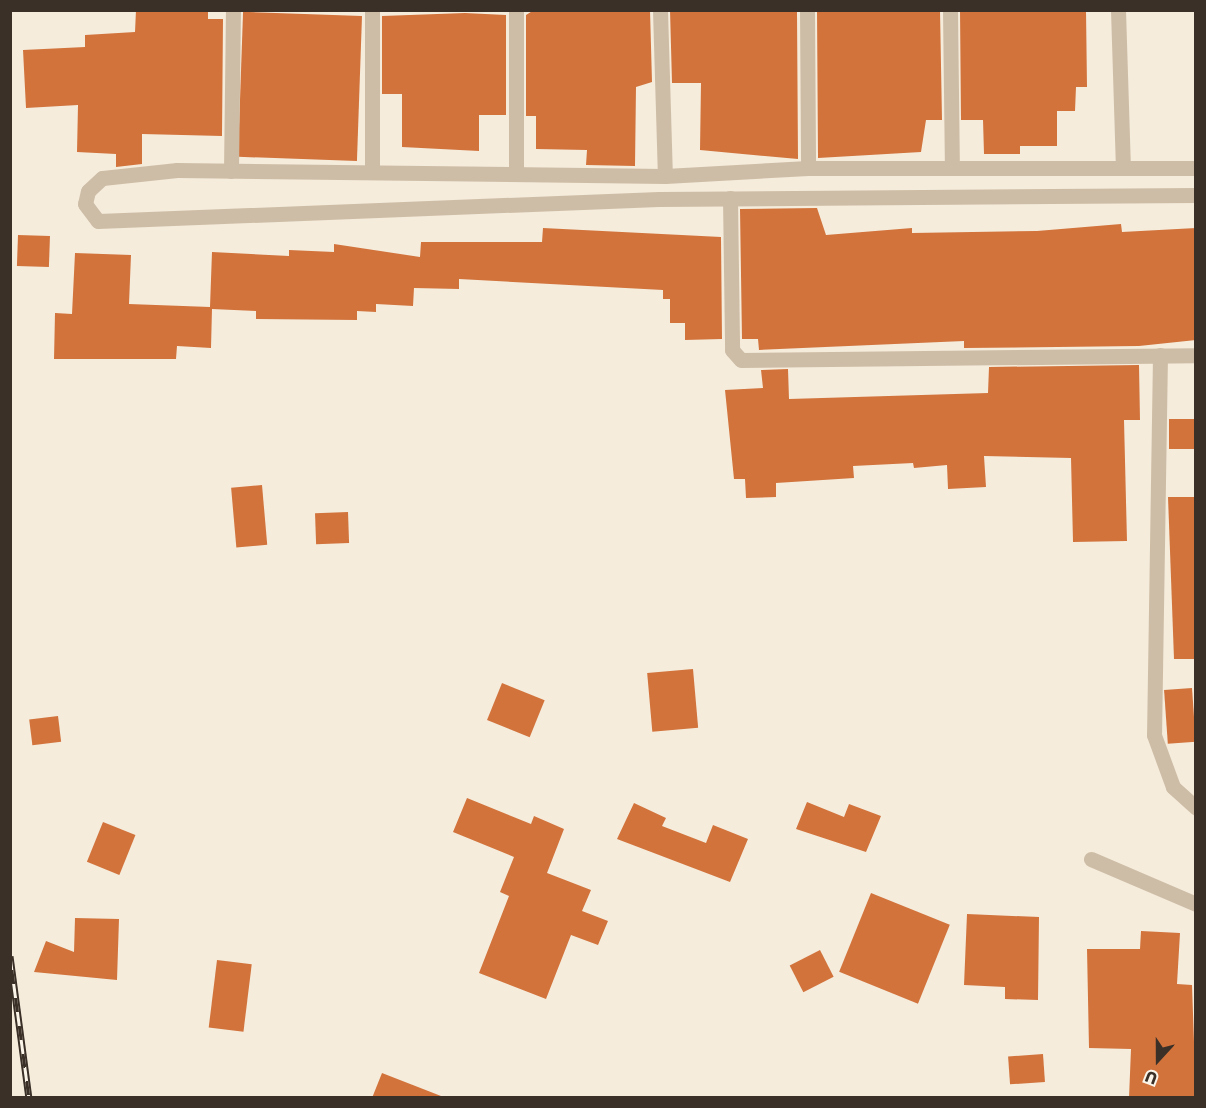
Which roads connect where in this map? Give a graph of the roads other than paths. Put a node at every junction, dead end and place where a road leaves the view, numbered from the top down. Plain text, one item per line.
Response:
1 (233, 10) edge
2 (372, 10) edge
3 (516, 10) edge
4 (660, 10) edge
5 (807, 10) edge
6 (950, 10) edge
7 (1118, 10) edge
8 (1123, 167) junction
9 (808, 168) junction
10 (952, 168) junction
11 (1196, 168) edge
12 (372, 169) junction
13 (231, 171) junction
14 (516, 173) junction
15 (665, 176) junction
16 (1196, 195) edge
17 (730, 198) junction
18 (1160, 355) junction
19 (1196, 356) edge
20 (1196, 808) edge
21 (1091, 859) dead end
22 (1196, 904) edge

1 - 13 street
2 - 12 street
3 - 14 street
4 - 15 street
5 - 9 street
6 - 10 street
7 - 8 street
8 - 10 street
8 - 11 street
9 - 10 street
9 - 15 street
12 - 13 street
12 - 14 street
13 - 17 street
14 - 15 street
16 - 17 street
17 - 18 street
18 - 19 street
18 - 20 street
21 - 22 street

